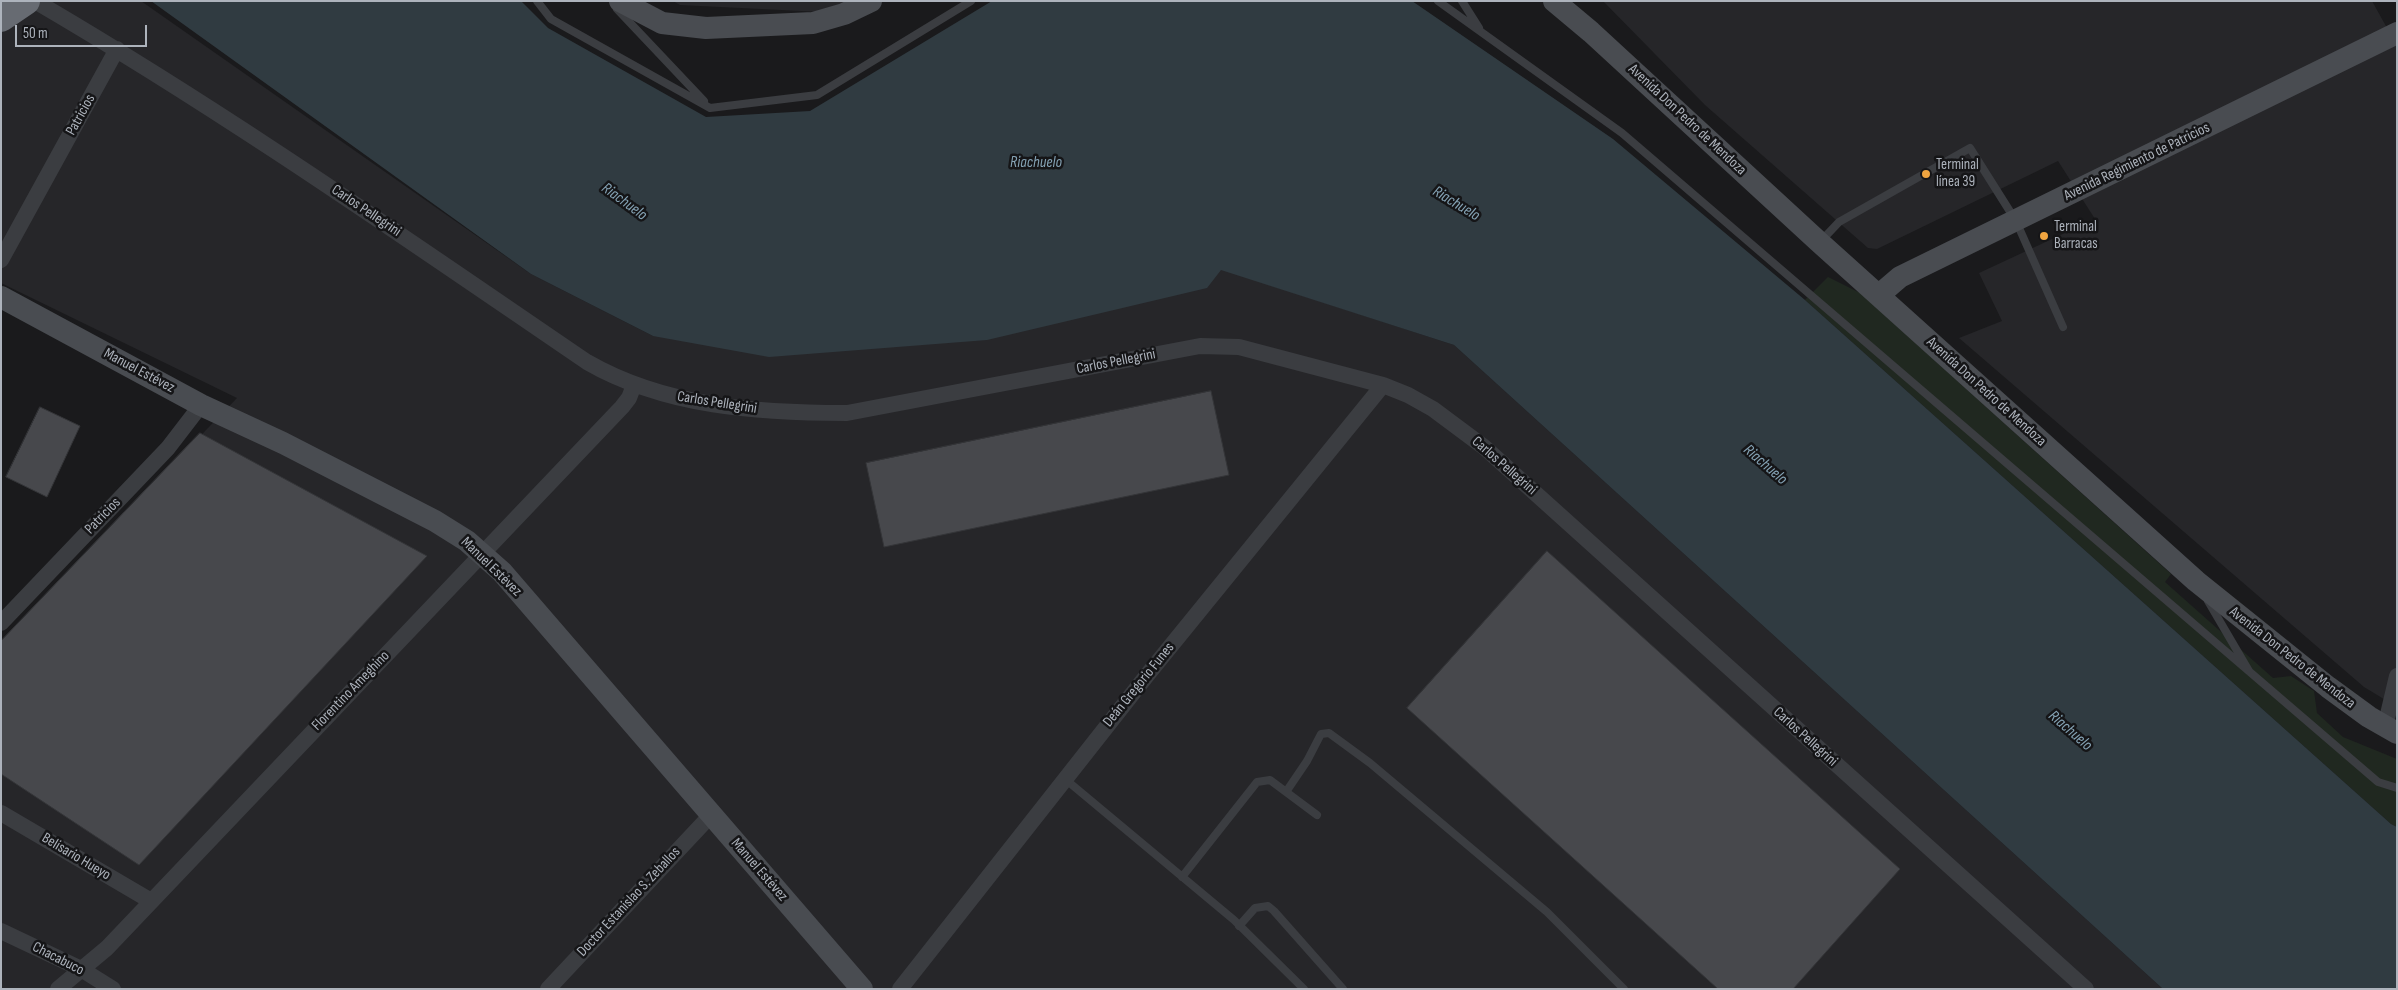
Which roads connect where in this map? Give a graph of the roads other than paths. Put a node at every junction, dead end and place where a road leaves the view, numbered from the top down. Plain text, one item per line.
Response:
1 (26, 1) edge
2 (35, 1) edge
3 (537, 1) edge
4 (610, 1) edge
5 (620, 1) edge
6 (871, 1) edge
7 (971, 1) edge
8 (1438, 1) edge
9 (1462, 1) edge
10 (1554, 1) edge
11 (1563, 1) edge
12 (1, 18) edge
13 (1481, 32) junction
14 (1591, 32) junction
15 (2397, 33) edge
16 (117, 49) junction
17 (710, 108) junction
18 (2016, 221) junction
19 (1819, 242) junction
20 (1, 260) edge
21 (1879, 295) junction
22 (1, 297) edge
23 (2063, 327) dead end
24 (634, 385) junction
25 (1383, 385) junction
26 (201, 405) junction
27 (482, 554) junction
28 (2196, 581) junction
29 (1, 623) edge
30 (2397, 676) edge
31 (2252, 677) junction
32 (2391, 730) edge
33 (1065, 779) junction
34 (2397, 788) edge
35 (1286, 792) junction
36 (1, 813) edge
37 (711, 815) junction
38 (1317, 815) dead end
39 (1182, 877) junction
40 (151, 902) junction
41 (1239, 926) junction
42 (1, 930) edge
43 (80, 969) junction
44 (58, 989) edge
45 (113, 989) edge
46 (548, 989) edge
47 (862, 989) edge
48 (900, 989) edge
49 (1304, 989) edge
50 (1343, 989) edge
51 (1624, 989) edge
52 (2086, 989) edge

1 - 12 highway
2 - 16 street, Carlos Pellegrini
3 - 17 lane
4 - 17 lane
5 - 6 main road
7 - 17 lane
8 - 13 lane
9 - 13 lane
10 - 14 main road, Avenida Don Pedro de Mendoza
11 - 14 main road, Avenida Don Pedro de Mendoza
13 - 31 lane
14 - 19 main road, Avenida Don Pedro de Mendoza
15 - 18 main road, Avenida Regimiento de Patricios
16 - 20 street, Patricios
16 - 24 street, Carlos Pellegrini
18 - 19 lane
18 - 21 main road, Avenida Regimiento de Patricios
18 - 23 lane
19 - 21 main road, Avenida Don Pedro de Mendoza
21 - 28 main road, Avenida Don Pedro de Mendoza
22 - 26 main road, Manuel Estévez
24 - 25 street, Carlos Pellegrini
24 - 27 street, Florentino Ameghino
25 - 33 street, Deán Gregorio Funes
25 - 52 street, Carlos Pellegrini
26 - 27 main road, Manuel Estévez
26 - 29 street, Patricios
27 - 37 main road, Manuel Estévez
27 - 40 street, Florentino Ameghino
28 - 31 lane
28 - 32 main road, Avenida Don Pedro de Mendoza
30 - 32 street
31 - 34 lane
33 - 39 lane
33 - 48 street, Deán Gregorio Funes
35 - 38 lane
35 - 39 lane
35 - 51 lane
36 - 40 street, Belisario Hueyo
37 - 46 street, Doctor Estanislao S. Zeballos
37 - 47 main road, Manuel Estévez
39 - 41 lane
40 - 43 street, Florentino Ameghino
41 - 49 lane
41 - 50 lane
42 - 43 street, Chacabuco
43 - 44 street, Florentino Ameghino
43 - 45 street, Chacabuco

